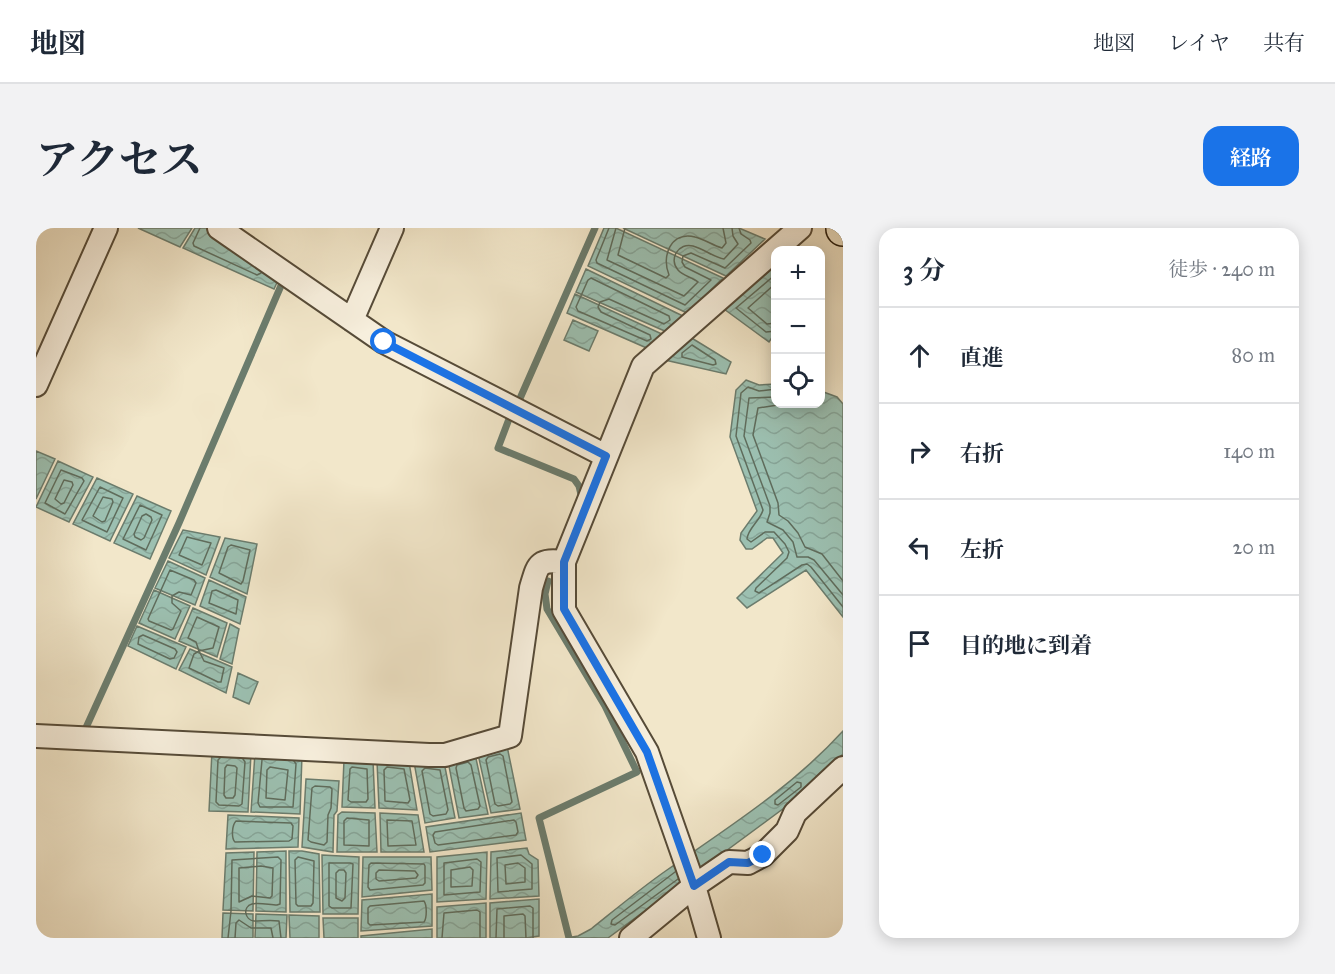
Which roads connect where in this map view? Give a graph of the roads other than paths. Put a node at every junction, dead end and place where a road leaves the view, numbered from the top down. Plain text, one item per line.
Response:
1 (106, 228) edge
2 (219, 228) edge
3 (392, 228) edge
4 (800, 228) edge
5 (352, 320) junction
6 (36, 385) edge
7 (606, 456) junction
8 (564, 562) junction
9 (36, 736) edge
10 (843, 768) edge
11 (694, 886) junction
12 (631, 938) edge
13 (709, 938) edge

1 - 6 street
2 - 5 street
3 - 5 street
4 - 7 street
5 - 7 street
7 - 8 street
8 - 9 street
8 - 11 street
10 - 11 street
11 - 12 street
11 - 13 street

